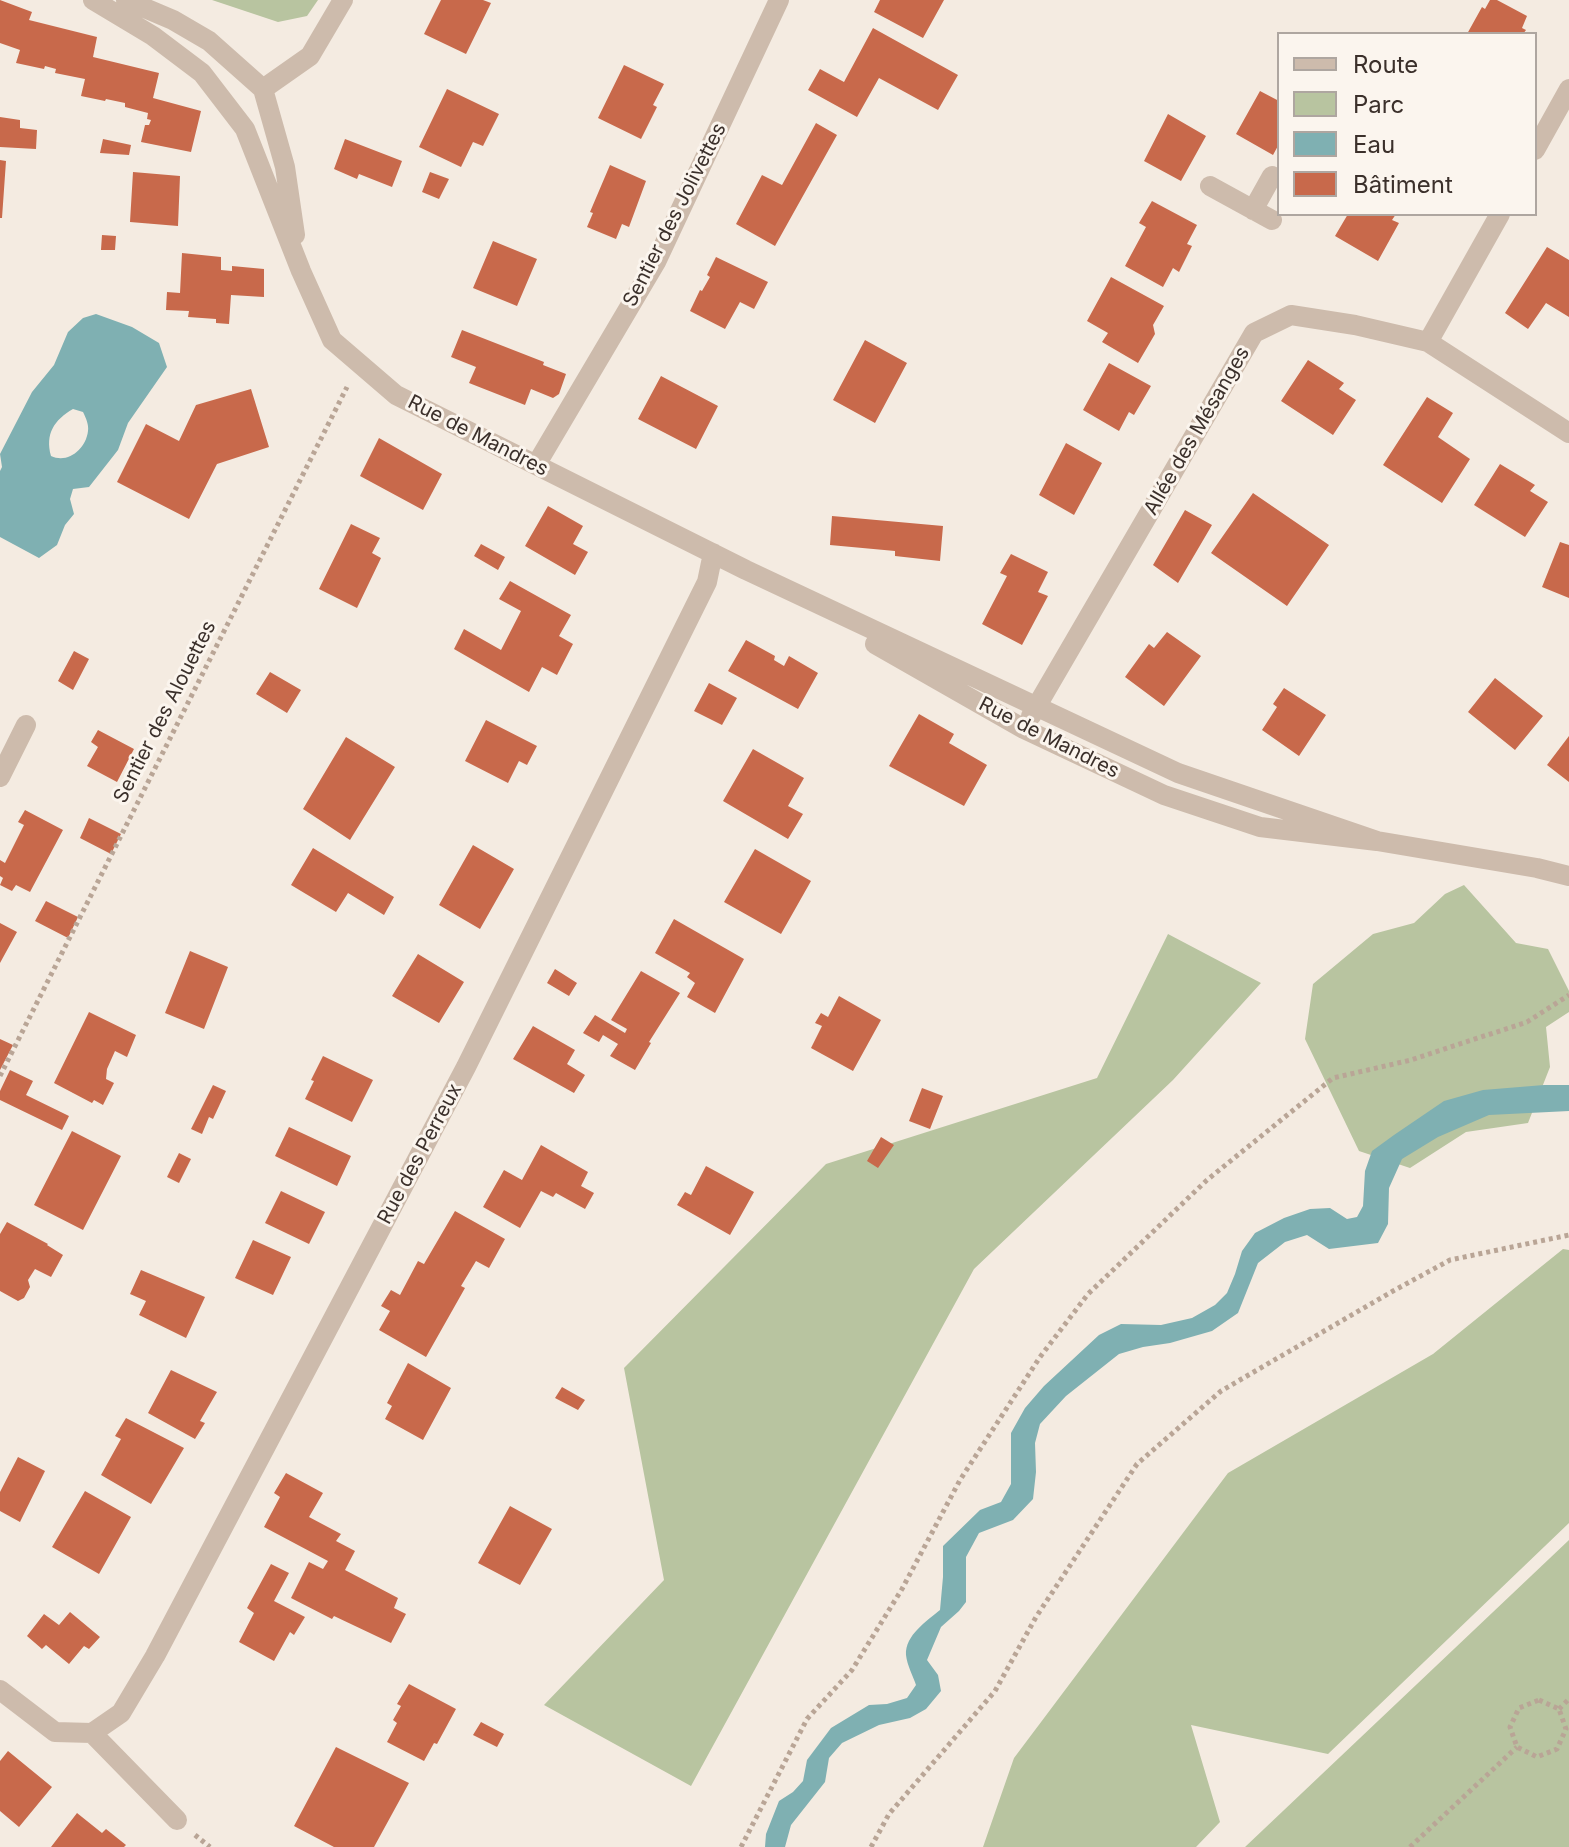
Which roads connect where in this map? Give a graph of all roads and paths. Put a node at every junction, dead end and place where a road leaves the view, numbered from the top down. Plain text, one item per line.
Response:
1 (93, 0) edge
2 (126, 0) edge
3 (343, 0) edge
4 (779, 0) edge
5 (263, 89) junction
6 (1569, 89) edge
7 (1537, 146) edge
8 (1272, 176) dead end
9 (1210, 186) dead end
10 (1253, 210) junction
11 (1499, 216) edge
12 (1272, 220) dead end
13 (301, 271) junction
14 (1428, 342) junction
15 (359, 363) junction
16 (1569, 433) edge
17 (536, 465) junction
18 (713, 553) junction
19 (746, 570) junction
20 (1035, 706) junction
21 (26, 725) dead end
22 (1024, 729) junction
23 (0, 777) edge
24 (1377, 841) junction
25 (1569, 876) edge
26 (1569, 995) edge
27 (0, 1076) edge
28 (1569, 1235) edge
29 (0, 1690) edge
30 (1569, 1699) edge
31 (1559, 1709) junction
32 (92, 1733) junction
33 (1517, 1747) junction
34 (177, 1820) dead end
35 (741, 1847) edge
36 (871, 1847) edge
37 (1410, 1847) edge

1 - 13 street, Rue de Mandres
2 - 5 street
3 - 5 street
4 - 17 street, Sentier des Jolivettes
5 - 13 street, Rue de Mandres
6 - 7 street
8 - 10 street
9 - 10 street
10 - 12 street
11 - 14 street
13 - 15 street, Rue de Mandres
14 - 16 street, Allée des Mésanges
14 - 20 street, Allée des Mésanges
15 - 17 street, Rue de Mandres
15 - 27 path, Sentier des Alouettes
17 - 18 street, Rue de Mandres
18 - 19 street, Rue de Mandres
18 - 32 street, Rue des Perreux
19 - 20 street, Rue de Mandres
19 - 22 street, Rue de Mandres
20 - 22 street, Allée des Mésanges
20 - 24 street, Rue de Mandres
21 - 23 street
22 - 24 street, Rue de Mandres
24 - 25 street, Rue de Mandres
26 - 35 path
28 - 36 path
29 - 32 street
30 - 31 path
31 - 33 path
31 - 33 path
32 - 34 street
33 - 37 path

